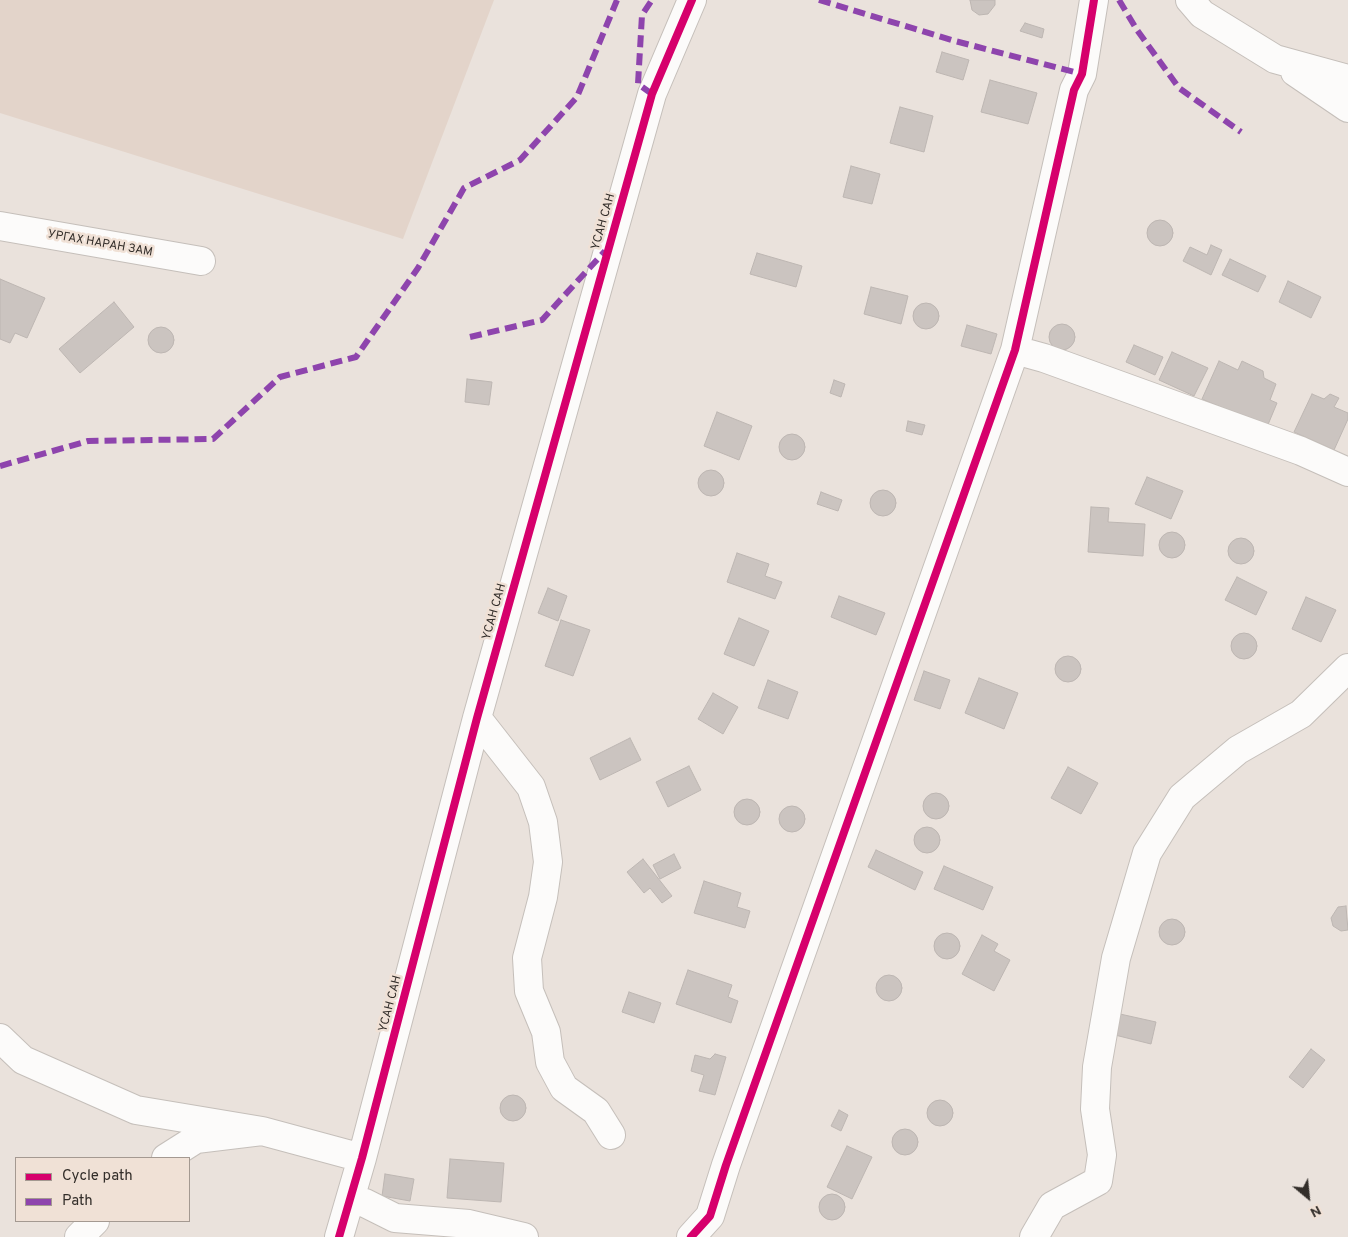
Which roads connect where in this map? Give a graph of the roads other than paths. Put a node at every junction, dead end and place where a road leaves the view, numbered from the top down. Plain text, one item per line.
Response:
1 (692, 0) edge
2 (1094, 0) edge
3 (1190, 0) edge
4 (1275, 59) junction
5 (1348, 79) edge
6 (1348, 108) edge
7 (0, 226) edge
8 (201, 261) dead end
9 (1015, 350) junction
10 (1348, 472) edge
11 (1348, 668) edge
12 (477, 718) junction
13 (0, 1038) edge
14 (262, 1131) junction
15 (611, 1135) dead end
16 (168, 1157) edge
17 (362, 1158) junction
18 (350, 1200) junction
19 (93, 1222) edge
20 (79, 1237) edge
21 (338, 1237) edge
22 (524, 1237) edge
23 (690, 1237) edge
24 (1034, 1237) edge

1 - 12 street, ҮСАН САН
2 - 9 street
3 - 4 street
4 - 5 street
4 - 6 street
7 - 8 street, УРГАХ НАРАН ЗАМ
9 - 10 street
9 - 23 street
11 - 24 street
12 - 15 street
12 - 17 street, ҮСАН САН
13 - 14 street
14 - 16 street
14 - 17 street
17 - 18 street, ҮСАН САН
18 - 21 street, ҮСАН САН
18 - 22 street
19 - 20 street

